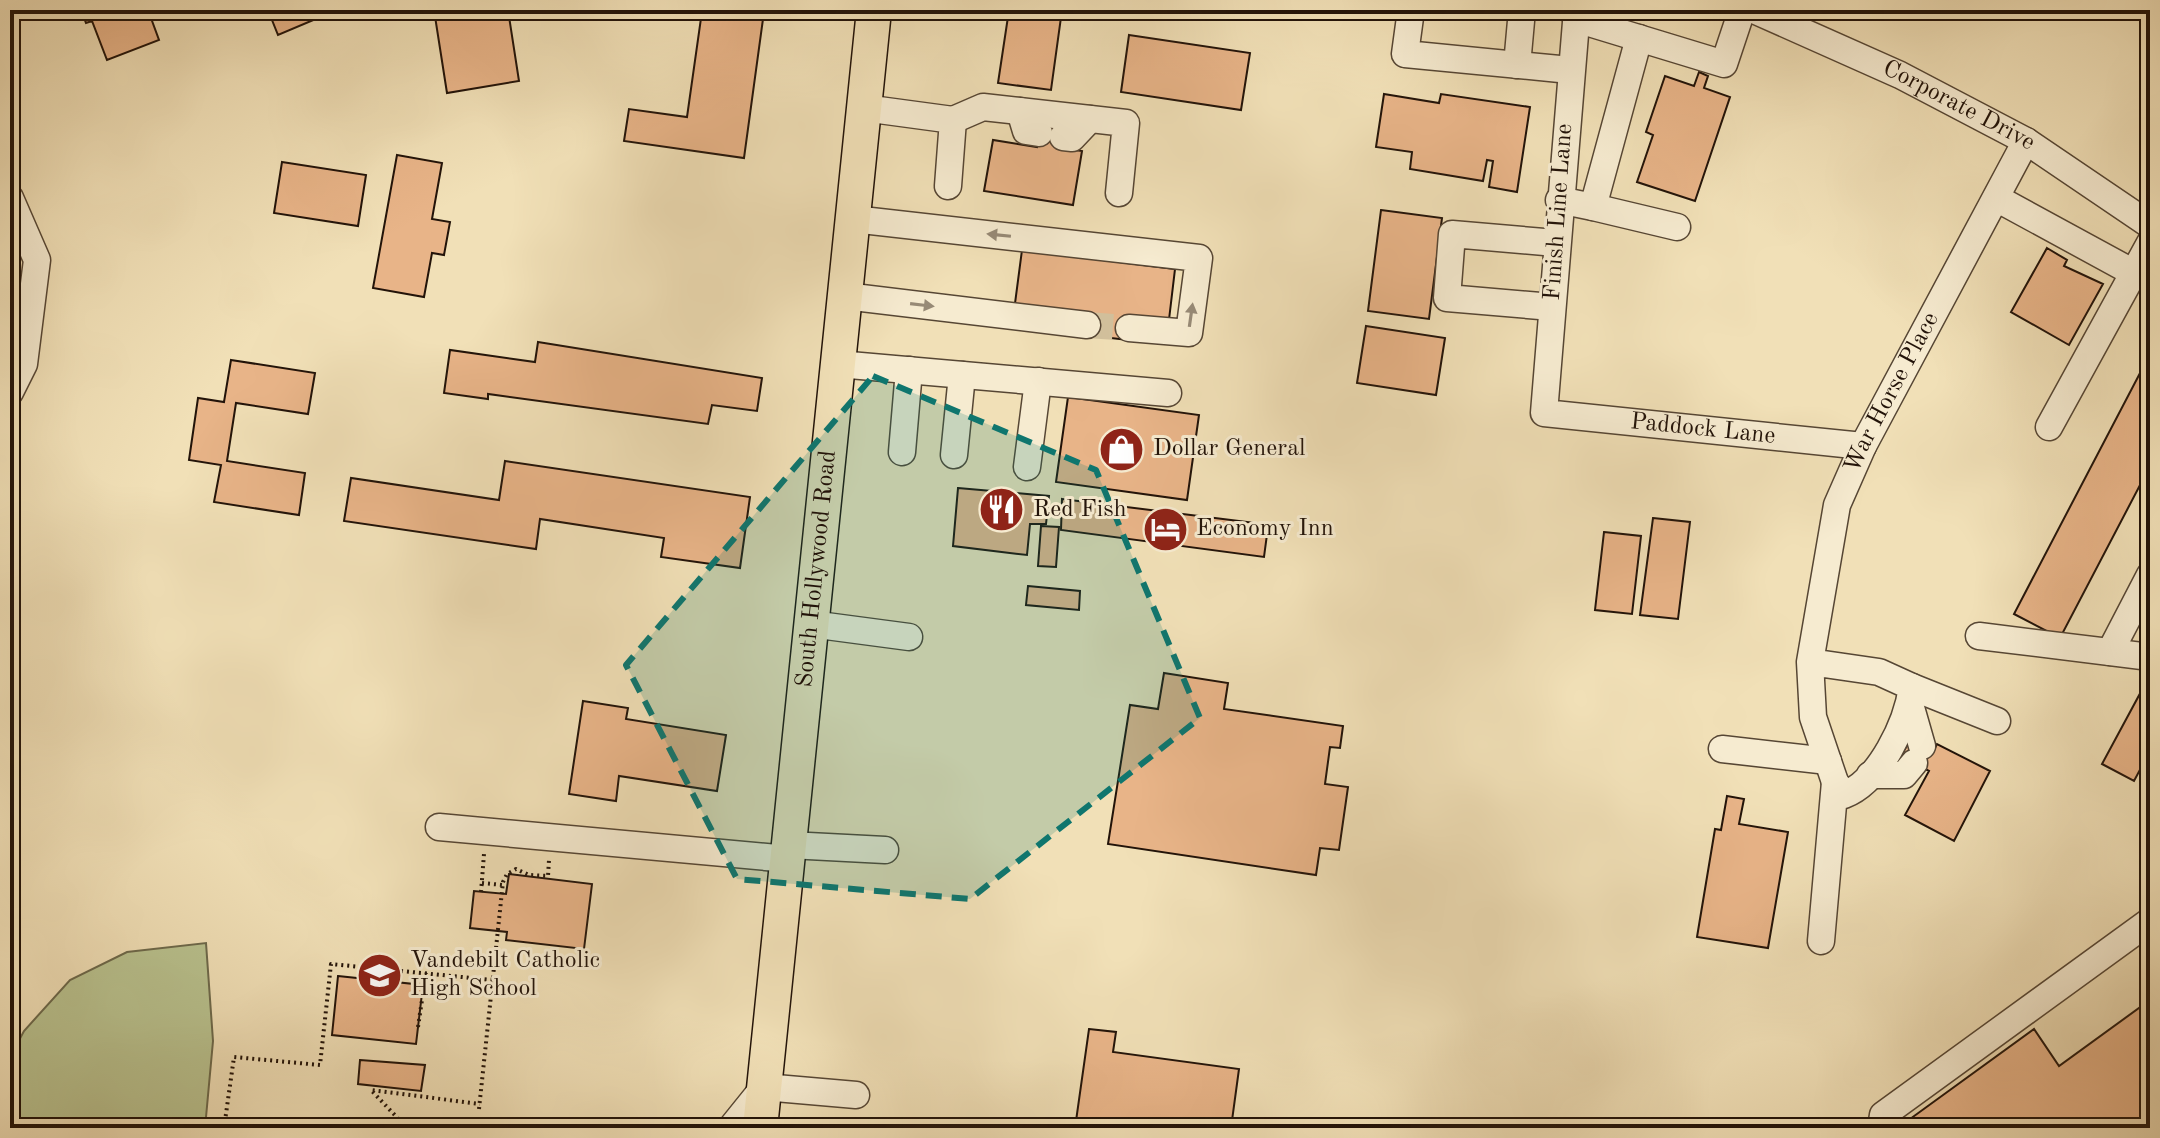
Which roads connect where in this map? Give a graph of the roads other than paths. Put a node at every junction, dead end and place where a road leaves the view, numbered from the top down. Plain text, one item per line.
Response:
1 (874, 10) edge
2 (1411, 10) edge
3 (1522, 10) edge
4 (1742, 10) edge
5 (1754, 10) edge
6 (1576, 15) edge
7 (1639, 38) junction
8 (1517, 65) junction
9 (1570, 70) junction
10 (864, 108) junction
11 (1020, 111) junction
12 (1090, 119) junction
13 (953, 120) junction
14 (2026, 141) junction
15 (948, 186) dead end
16 (1119, 193) dead end
17 (10, 198) edge
18 (1998, 199) junction
19 (1559, 200) junction
20 (1593, 207) junction
21 (853, 219) junction
22 (2150, 225) edge
23 (1677, 227) dead end
24 (1556, 243) junction
25 (2150, 243) edge
26 (2134, 273) junction
27 (845, 296) junction
28 (1552, 307) junction
29 (1087, 325) tunnel mouth
30 (1129, 328) tunnel mouth
31 (838, 364) junction
32 (909, 370) junction
33 (962, 375) junction
34 (1038, 381) junction
35 (10, 392) edge
36 (1168, 393) dead end
37 (1544, 413) joint
38 (2049, 427) dead end
39 (1863, 446) junction
40 (902, 452) dead end
41 (954, 455) dead end
42 (1027, 467) dead end
43 (2150, 575) edge
44 (811, 624) junction
45 (1979, 636) dead end
46 (909, 637) dead end
47 (2110, 652) junction
48 (2150, 657) edge
49 (1810, 662) junction
50 (1911, 695) junction
51 (1997, 721) dead end
52 (1722, 749) dead end
53 (1832, 772) junction
54 (1870, 775) junction
55 (439, 827) dead end
56 (885, 850) dead end
57 (788, 852) junction
58 (2150, 921) edge
59 (1821, 941) dead end
60 (764, 1087) junction
61 (856, 1095) dead end
62 (731, 1128) edge
63 (760, 1128) edge
64 (1881, 1128) edge

1 - 10 main road, South Hollywood Road
2 - 8 street
3 - 8 street
4 - 7 street
5 - 14 street, Corporate Drive
6 - 7 street
6 - 9 street, Finish Line Lane
7 - 20 street
8 - 9 street
9 - 19 street, Finish Line Lane
10 - 13 street
10 - 21 main road, South Hollywood Road
11 - 12 street
11 - 12 street
11 - 13 street
12 - 16 street
13 - 15 street
14 - 18 street, War Horse Place
14 - 22 street, Corporate Drive
17 - 35 street
18 - 26 street
18 - 39 street, War Horse Place
19 - 20 street
19 - 24 street, Finish Line Lane
20 - 23 street
21 - 27 main road, South Hollywood Road
30 -> 21 street
24 - 28 street, Finish Line Lane
24 - 28 street
25 - 26 street
26 - 38 street
27 -> 29 street
27 - 31 main road, South Hollywood Road
28 - 37 street, Finish Line Lane
31 - 32 street
31 - 44 main road, South Hollywood Road
32 - 33 street
32 - 40 street
33 - 34 street
33 - 41 street
34 - 36 street
34 - 42 street
37 - 39 street, Paddock Lane
39 - 49 street, War Horse Place
43 - 47 street
44 - 46 street
44 - 57 main road, South Hollywood Road
45 - 47 street
47 - 48 street
49 - 50 street
49 - 53 street, War Horse Place
50 - 51 street
50 - 54 street
50 - 54 street
52 - 53 street
53 - 54 street
53 - 59 street
55 - 57 street
56 - 57 street
57 - 60 main road, South Hollywood Road
58 - 64 street
60 - 61 street
60 - 62 street
60 - 63 main road, South Hollywood Road

